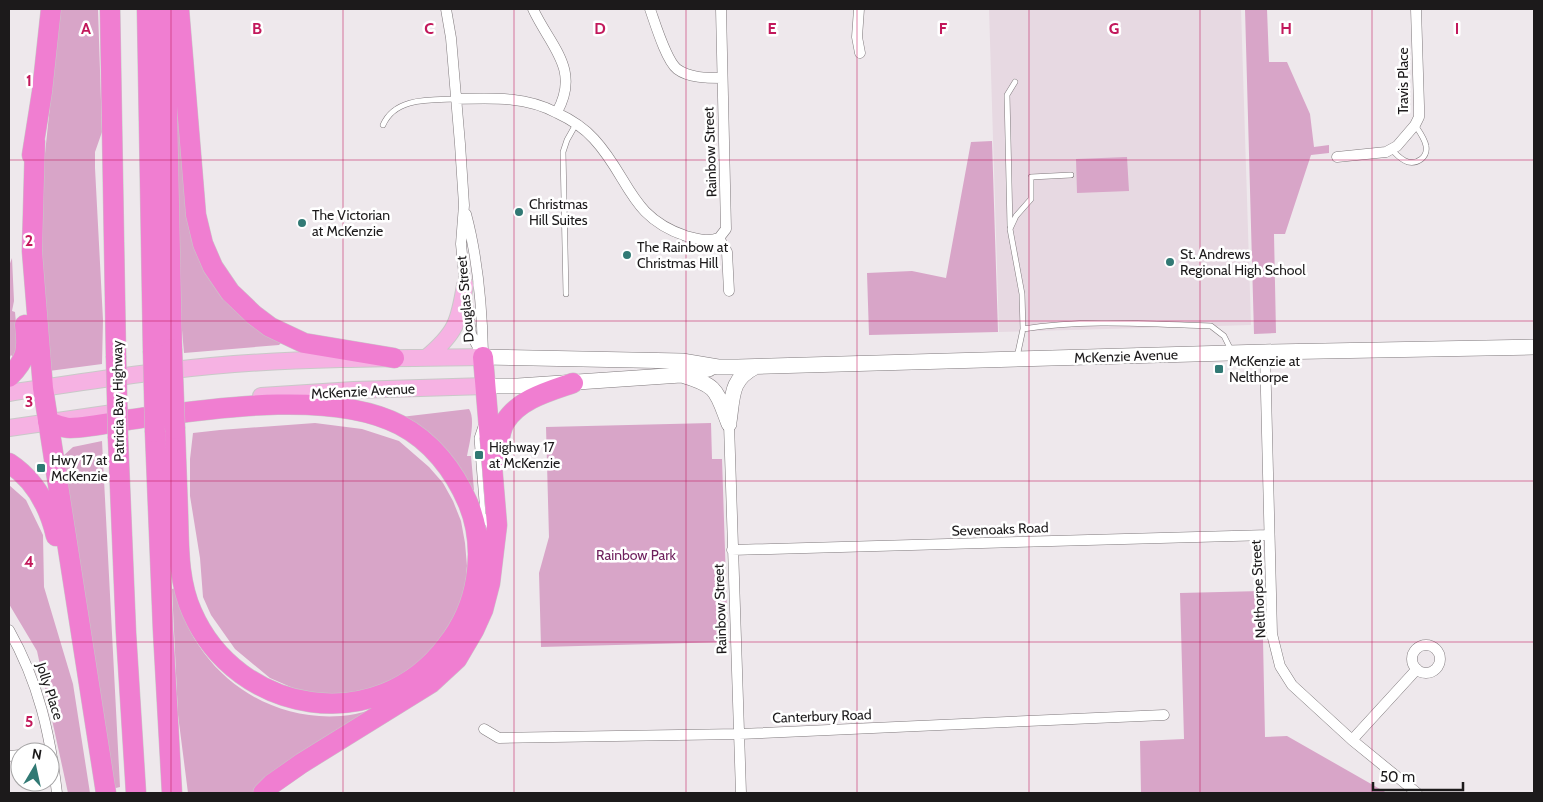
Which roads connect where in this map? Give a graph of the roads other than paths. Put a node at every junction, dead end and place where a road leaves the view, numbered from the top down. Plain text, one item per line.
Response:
1 (51, 9) edge
2 (110, 9) edge
3 (147, 9) edge
4 (165, 9) edge
5 (179, 9) edge
6 (446, 9) edge
7 (533, 9) edge
8 (650, 9) edge
9 (721, 9) edge
10 (859, 9) edge
11 (1416, 9) edge
12 (860, 53) dead end
13 (722, 78) junction
14 (1015, 82) dead end
15 (457, 99) junction
16 (557, 112) junction
17 (576, 124) junction
18 (383, 125) dead end
19 (1415, 125) junction
20 (35, 141) junction
21 (1391, 149) junction
22 (1337, 157) dead end
23 (1071, 175) dead end
24 (464, 205) junction
25 (1010, 229) junction
26 (720, 238) junction
27 (465, 285) junction
28 (728, 291) dead end
29 (566, 294) dead end
30 (1023, 329) junction
31 (1534, 347) edge
32 (163, 350) junction
33 (1265, 352) junction
34 (1232, 353) junction
35 (483, 357) junction
36 (394, 358) junction
37 (426, 358) junction
38 (1017, 360) junction
39 (755, 366) junction
40 (718, 367) junction
41 (681, 375) junction
42 (9, 377) edge
43 (573, 382) junction
44 (486, 386) junction
45 (44, 388) junction
46 (9, 393) edge
47 (488, 406) junction
48 (48, 422) junction
49 (729, 424) junction
50 (9, 428) edge
51 (9, 463) edge
52 (493, 467) junction
53 (1269, 535) junction
54 (495, 542) junction
55 (732, 550) junction
56 (72, 578) junction
57 (9, 630) edge
58 (1416, 669) dead end
59 (1164, 715) dead end
60 (484, 729) dead end
61 (739, 734) junction
62 (1352, 740) junction
63 (49, 742) edge
64 (106, 793) edge
65 (136, 793) edge
66 (172, 793) edge
67 (263, 793) edge
68 (741, 793) edge
69 (1416, 793) edge

1 - 20 highway
2 - 65 highway, Patricia Bay Highway, bridge
3 - 32 highway
4 - 32 highway
5 - 36 highway
6 - 15 street, Douglas Street
7 - 16 street
8 - 13 street
9 - 13 street, Rainbow Street
10 - 12 street
11 - 19 street, Travis Place
13 - 26 street, Rainbow Street
14 - 25 lane
15 - 16 street
15 - 18 lane
15 - 24 street, Douglas Street
16 - 17 street
17 - 26 street
17 - 29 lane
19 - 21 street, Travis Place
19 - 21 lane
20 - 42 highway
20 - 45 highway
21 - 22 street
23 - 25 lane
24 - 27 street, Douglas Street
24 - 35 street, Douglas Street
25 - 30 lane
26 - 28 street, Rainbow Street
27 - 35 street, Douglas Street
27 - 37 main road
30 - 34 lane
30 - 38 lane
31 - 33 main road, McKenzie Avenue
32 - 48 highway, bridge
32 - 66 highway, bridge
33 - 34 main road, McKenzie Avenue
33 - 53 street, Nelthorpe Street
34 - 38 main road, McKenzie Avenue
35 - 37 main road, McKenzie Avenue
35 - 40 main road, McKenzie Avenue
35 - 44 highway
36 - 37 main road, McKenzie Avenue
36 - 45 main road, McKenzie Avenue
38 - 39 main road, McKenzie Avenue
39 - 40 main road, McKenzie Avenue
39 - 49 main road
40 - 41 main road, McKenzie Avenue
41 - 43 main road, McKenzie Avenue
41 - 49 main road
43 - 44 main road, McKenzie Avenue
43 - 52 highway
44 - 47 highway
44 - 48 main road, McKenzie Avenue
45 - 46 main road, McKenzie Avenue
45 - 48 highway
47 - 52 highway
47 - 54 lane
48 - 50 main road, McKenzie Avenue
48 - 56 highway
49 - 55 street, Rainbow Street
51 - 56 highway
52 - 54 highway
53 - 55 street, Sevenoaks Road
53 - 62 street, Nelthorpe Street
54 - 67 highway
55 - 61 street, Rainbow Street
56 - 64 highway
57 - 63 street, Jolly Place
58 - 62 street
59 - 61 street, Canterbury Road
60 - 61 street, Canterbury Road
61 - 68 street, Rainbow Street
62 - 69 street, Nelthorpe Street

